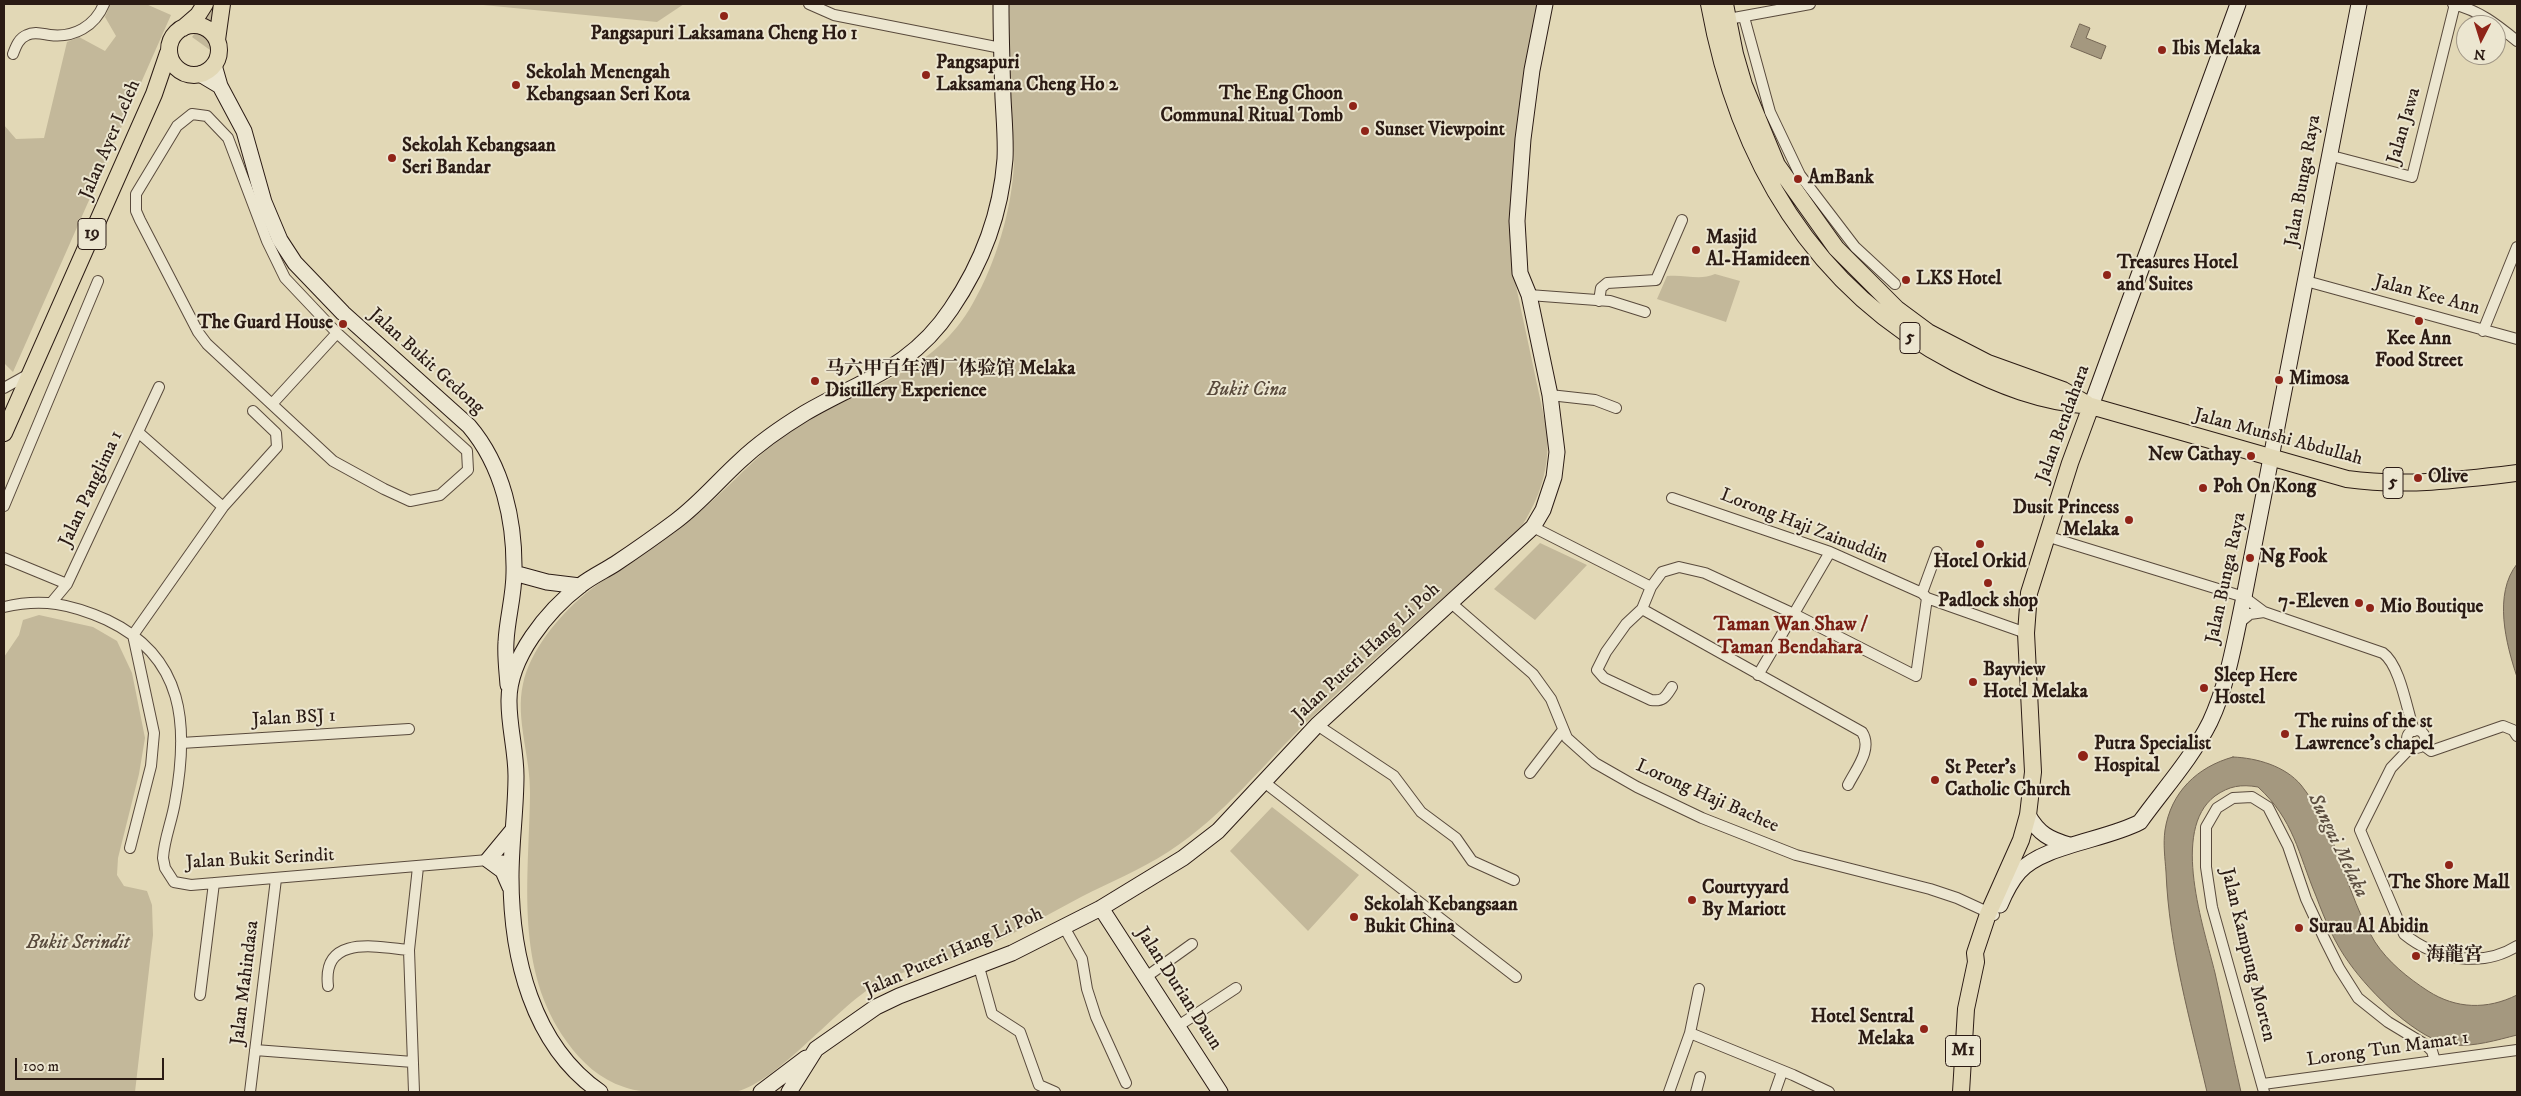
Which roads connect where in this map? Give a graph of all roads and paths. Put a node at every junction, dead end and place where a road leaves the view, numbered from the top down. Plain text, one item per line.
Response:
1 (104, 4) edge
2 (205, 4) edge
3 (222, 4) edge
4 (809, 4) edge
5 (1001, 4) edge
6 (1545, 4) edge
7 (1708, 4) edge
8 (1810, 4) edge
9 (2238, 4) edge
10 (2359, 4) edge
11 (2454, 4) edge
12 (1721, 15) edge
13 (1744, 17) junction
14 (183, 28) junction
15 (217, 40) junction
16 (2517, 41) edge
17 (1001, 48) junction
18 (168, 53) junction
19 (13, 54) dead end
20 (214, 65) junction
21 (195, 74) junction
22 (220, 86) junction
23 (154, 94) junction
24 (2328, 155) junction
25 (1682, 220) dead end
26 (2517, 247) edge
27 (98, 281) dead end
28 (2306, 282) junction
29 (1895, 284) dead end
30 (1529, 295) junction
31 (1599, 301) junction
32 (1645, 312) dead end
33 (343, 313) junction
34 (357, 326) junction
35 (2483, 331) junction
36 (338, 333) junction
37 (2517, 339) edge
38 (30, 373) junction
39 (159, 387) dead end
40 (4, 388) edge
41 (1550, 395) junction
42 (272, 404) junction
43 (2091, 406) junction
44 (1616, 408) dead end
45 (253, 411) dead end
46 (138, 432) junction
47 (4, 433) edge
48 (2272, 458) junction
49 (2517, 473) edge
50 (1672, 498) dead end
51 (4, 506) edge
52 (223, 507) junction
53 (1533, 528) junction
54 (2046, 536) junction
55 (1830, 552) junction
56 (1937, 552) dead end
57 (4, 558) edge
58 (514, 573) junction
59 (67, 584) junction
60 (580, 586) junction
61 (1651, 587) junction
62 (1925, 596) junction
63 (2244, 598) junction
64 (52, 602) junction
65 (1450, 602) junction
66 (4, 607) edge
67 (1642, 609) junction
68 (2264, 612) junction
69 (1794, 614) junction
70 (2238, 623) junction
71 (2026, 633) junction
72 (133, 636) junction
73 (1758, 675) junction
74 (1672, 687) dead end
75 (508, 699) junction
76 (1317, 725) junction
77 (409, 729) dead end
78 (1562, 730) junction
79 (2414, 731) junction
80 (2516, 731) edge
81 (181, 743) junction
82 (2424, 745) junction
83 (2412, 747) junction
84 (1530, 773) dead end
85 (1264, 782) junction
86 (1848, 785) dead end
87 (2028, 815) junction
88 (512, 831) junction
89 (2069, 845) junction
90 (130, 848) dead end
91 (488, 860) junction
92 (511, 861) junction
93 (418, 867) junction
94 (276, 879) junction
95 (1514, 880) dead end
96 (214, 883) junction
97 (511, 889) junction
98 (1101, 908) junction
99 (1989, 918) junction
100 (1064, 926) junction
101 (1192, 944) dead end
102 (2517, 946) edge
103 (409, 950) junction
104 (979, 967) junction
105 (1146, 976) junction
106 (1516, 977) dead end
107 (328, 986) dead end
108 (1236, 988) dead end
109 (1699, 989) dead end
110 (200, 996) dead end
111 (1178, 1026) junction
112 (1690, 1033) junction
113 (816, 1049) junction
114 (255, 1050) junction
115 (2517, 1050) edge
116 (2435, 1061) junction
117 (413, 1062) junction
118 (1782, 1072) junction
119 (1700, 1077) dead end
120 (1126, 1083) dead end
121 (2263, 1088) edge
122 (250, 1092) edge
123 (414, 1092) edge
124 (600, 1092) edge
125 (761, 1092) edge
126 (789, 1092) edge
127 (1055, 1092) edge
128 (1220, 1092) edge
129 (1669, 1092) edge
130 (1696, 1092) edge
131 (1775, 1092) edge
132 (1830, 1092) edge
133 (1961, 1092) edge

1 - 19 street
2 - 14 main road
3 - 15 main road
4 - 17 street
5 - 17 street
6 - 30 street, Jalan Puteri Hang Li Poh
7 - 12 main road, Jalan Munshi Abdullah / 5
8 - 13 street
9 - 43 street, Jalan Bendahara
10 - 24 street, Jalan Bunga Raya
11 - 16 street
11 - 24 street, Jalan Jawa
12 - 13 street
12 - 43 main road, Jalan Munshi Abdullah / 5
13 - 29 street
14 - 15 main road
14 - 18 main road
15 - 20 main road
17 - 60 street
18 - 21 main road
18 - 23 main road, Jalan Ayer Leleh / 19
20 - 21 main road
20 - 22 street, Jalan Bukit Gedong
21 - 22 street
21 - 23 main road
22 - 33 street, Jalan Bukit Gedong
23 - 38 main road, Jalan Ayer Leleh / 19
24 - 28 street, Jalan Bunga Raya
25 - 31 street
26 - 35 street, Jalan Kee Ann
27 - 51 street
28 - 35 street, Jalan Kee Ann
28 - 48 street, Jalan Bunga Raya
30 - 31 street
30 - 41 street, Jalan Puteri Hang Li Poh
31 - 32 street
33 - 34 street, Jalan Bukit Gedong
33 - 36 street
34 - 36 street
34 - 58 street, Jalan Bukit Gedong
35 - 37 street
36 - 42 street
36 - 42 street
36 - 42 street
38 - 40 street
38 - 47 main road, Jalan Ayer Leleh / 19
39 - 46 street, Jalan Panglima 1
41 - 44 street
41 - 53 street, Jalan Puteri Hang Li Poh
43 - 48 main road, Jalan Munshi Abdullah / 5
43 - 54 main road, Jalan Bendahara
45 - 52 street
46 - 52 street
46 - 59 street, Jalan Panglima 1
48 - 49 main road, Jalan Munshi Abdullah / 5
48 - 63 street, Jalan Bunga Raya
50 - 55 street, Lorong Haji Zainuddin
52 - 72 street
53 - 61 street
53 - 65 street, Jalan Puteri Hang Li Poh
54 - 63 street
54 - 71 main road, Jalan Bendahara
55 - 62 street, Lorong Haji Zainuddin
55 - 69 street
56 - 62 street
57 - 59 street
58 - 60 street
58 - 75 street, Jalan Bukit Gedong
59 - 64 street, Jalan Panglima 1
60 - 75 street
61 - 67 street
61 - 69 street
62 - 69 street
62 - 71 street, Lorong Haji Zainuddin
63 - 68 street
63 - 70 street, Jalan Bunga Raya
64 - 66 street, Jalan Bukit Serindit
64 - 72 street, Jalan Bukit Serindit
65 - 76 street, Jalan Puteri Hang Li Poh
65 - 78 street, Lorong Haji Bachee
67 - 73 street
67 - 74 street
68 - 70 street
68 - 79 street
69 - 73 street
70 - 89 street, Jalan Bunga Raya
71 - 87 main road, Jalan Bendahara
72 - 81 street, Jalan Bukit Serindit
72 - 90 street
73 - 86 street
75 - 88 street
76 - 85 street, Jalan Puteri Hang Li Poh
76 - 95 street
77 - 81 street, Jalan BSJ 1
78 - 84 street
78 - 99 street, Lorong Haji Bachee
79 - 82 street
79 - 83 street
80 - 82 street
81 - 96 street, Jalan Bukit Serindit
82 - 83 street
83 - 102 street
85 - 98 street, Jalan Puteri Hang Li Poh
85 - 106 street
87 - 89 street
87 - 99 main road, Jalan Bendahara
88 - 91 street
88 - 92 street
89 - 99 street, Jalan Bunga Raya
91 - 92 street, Jalan Bukit Serindit
91 - 93 street, Jalan Bukit Serindit
91 - 97 street
92 - 97 street
93 - 94 street, Jalan Bukit Serindit
93 - 103 street
94 - 96 street, Jalan Bukit Serindit
94 - 114 street, Jalan Mahindasa
96 - 110 street
97 - 124 street
98 - 100 street, Jalan Puteri Hang Li Poh
98 - 105 street, Jalan Durian Daun
99 - 133 main road, M1
100 - 104 street, Jalan Puteri Hang Li Poh
100 - 120 street
101 - 105 street
103 - 107 street
103 - 117 street
104 - 113 street, Jalan Puteri Hang Li Poh
104 - 127 street
105 - 111 street, Jalan Durian Daun
108 - 111 street
109 - 112 street
111 - 128 street, Jalan Durian Daun
112 - 118 street
112 - 129 street
113 - 125 street
113 - 126 street, Jalan Puteri Hang Li Poh
114 - 117 street
114 - 122 street, Jalan Mahindasa
115 - 116 street, Lorong Tun Mamat 1
116 - 121 street, Lorong Tun Mamat 1
116 - 121 street, Jalan Kampung Morten
117 - 123 street
118 - 131 street
118 - 132 street
119 - 130 street

